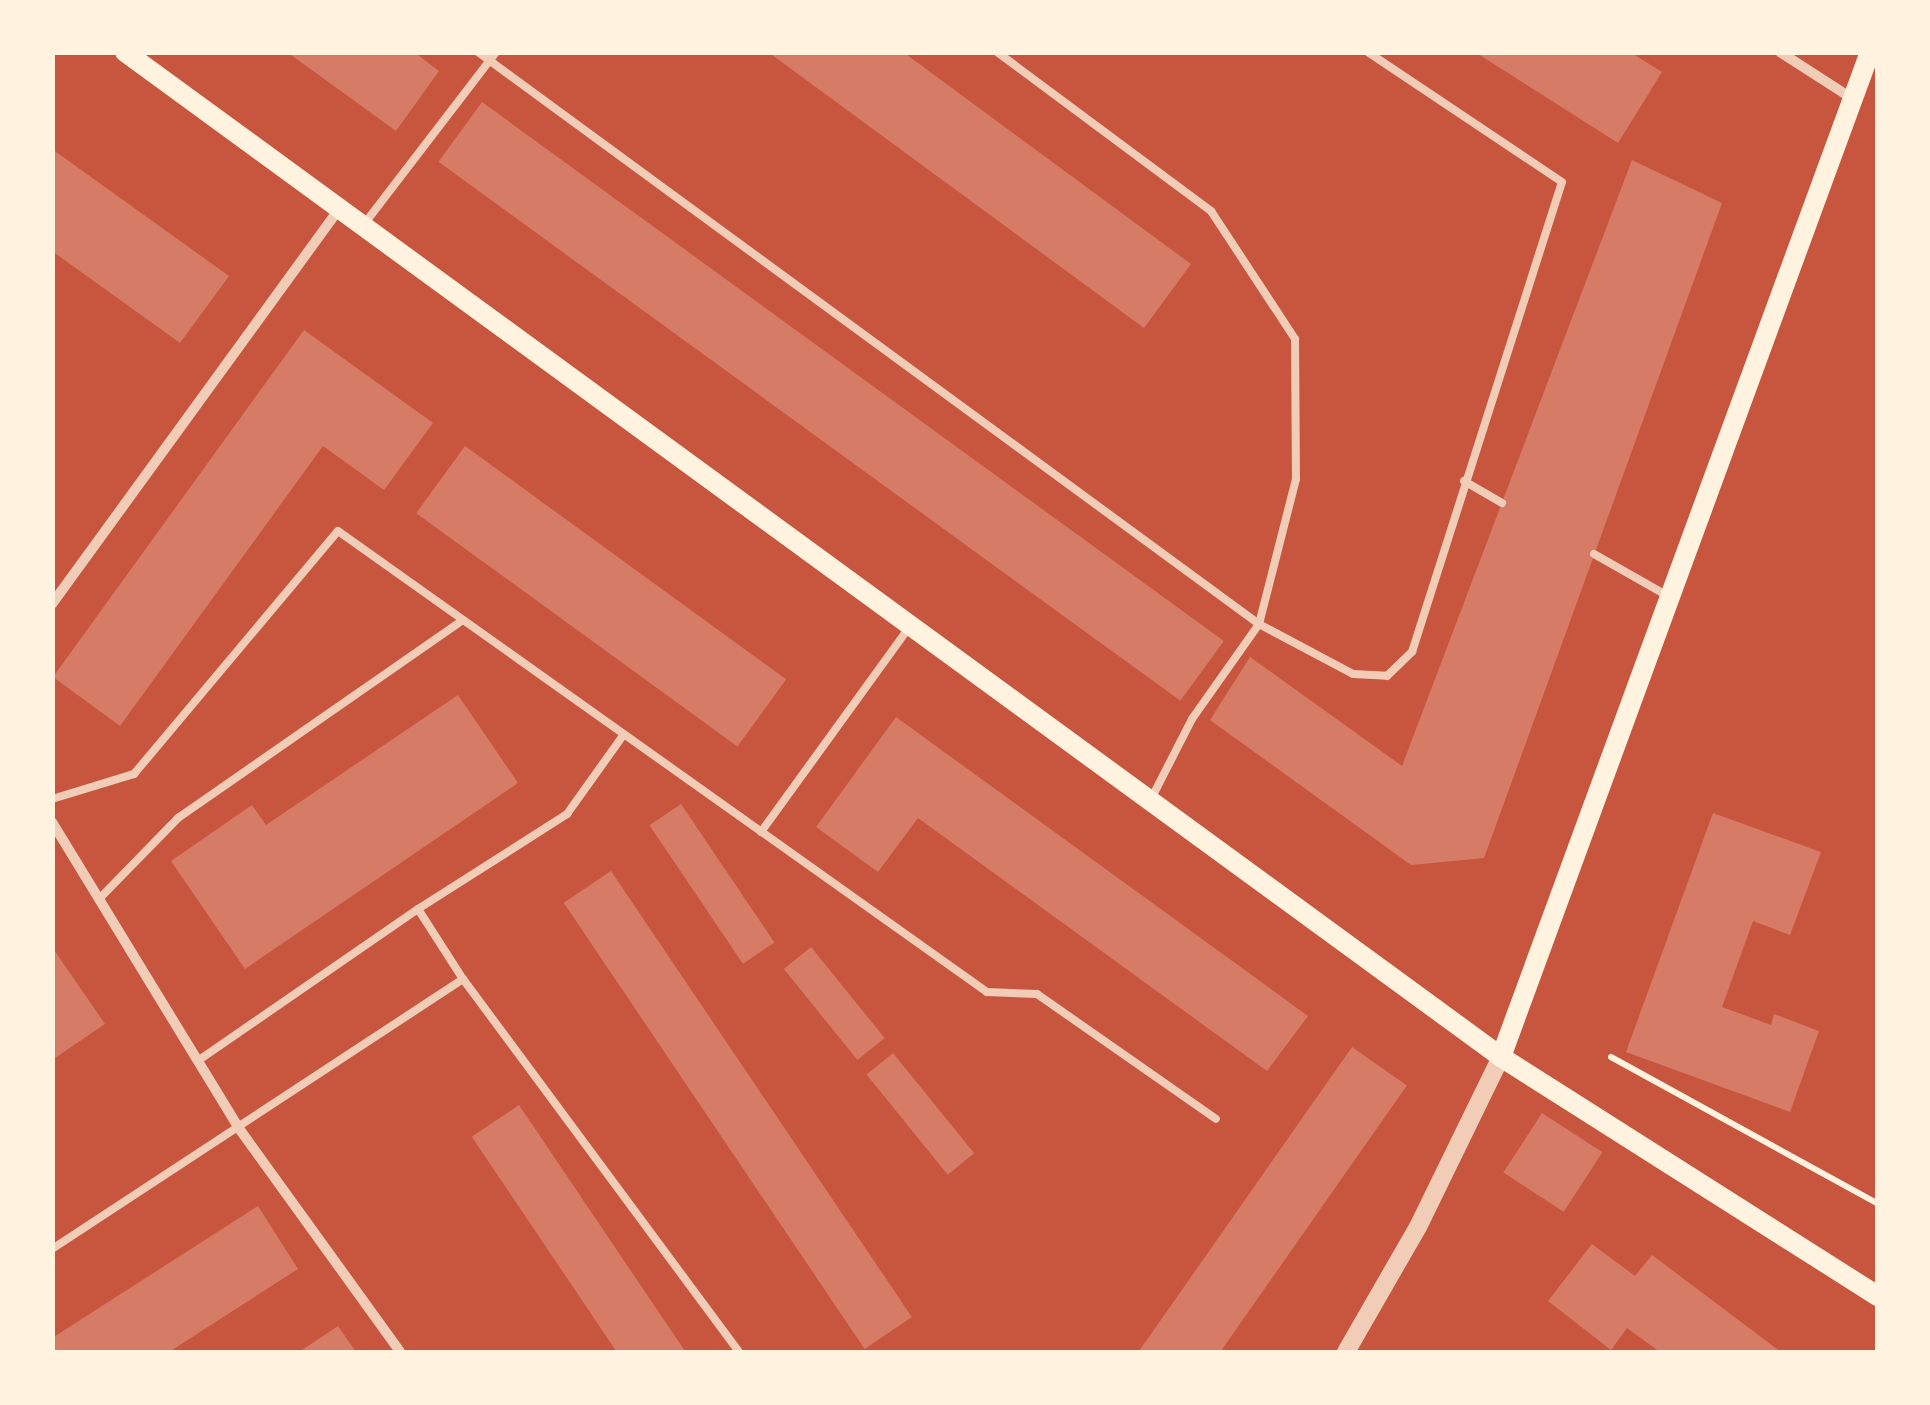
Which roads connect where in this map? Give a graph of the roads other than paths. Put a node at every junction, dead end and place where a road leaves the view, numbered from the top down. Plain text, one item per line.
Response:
1 (126, 52) edge
2 (478, 52) edge
3 (496, 52) edge
4 (997, 52) edge
5 (1368, 52) edge
6 (1780, 52) edge
7 (1870, 52) edge
8 (490, 62) junction
9 (1853, 99) junction
10 (338, 210) junction
11 (362, 226) junction
12 (1464, 481) junction
13 (1502, 503) dead end
14 (1594, 554) dead end
15 (1670, 597) junction
16 (52, 604) edge
17 (463, 620) junction
18 (1259, 624) junction
19 (910, 626) junction
20 (624, 734) junction
21 (52, 799) edge
22 (1150, 800) junction
23 (52, 822) edge
24 (761, 832) junction
25 (100, 898) junction
26 (418, 909) junction
27 (463, 978) junction
28 (1502, 1056) junction
29 (200, 1060) junction
30 (1216, 1119) dead end
31 (238, 1126) junction
32 (52, 1248) edge
33 (1878, 1296) edge
34 (400, 1352) edge
35 (739, 1352) edge
36 (1346, 1352) edge

1 - 10 main road
2 - 8 lane
3 - 8 lane
4 - 18 lane
5 - 12 lane
6 - 9 street
7 - 9 main road
8 - 11 lane
8 - 18 lane
9 - 15 main road
10 - 11 main road
10 - 16 street
11 - 19 main road
12 - 13 lane
12 - 18 lane
14 - 15 lane
15 - 28 main road
17 - 20 lane
17 - 21 lane
17 - 25 lane
18 - 22 lane
19 - 22 main road
19 - 24 lane
20 - 24 lane
20 - 26 lane
22 - 28 main road
23 - 25 street
24 - 30 lane
25 - 29 street
26 - 27 lane
26 - 29 lane
27 - 31 lane
27 - 35 lane
28 - 33 main road
28 - 36 street
29 - 31 street
31 - 32 lane
31 - 34 street

